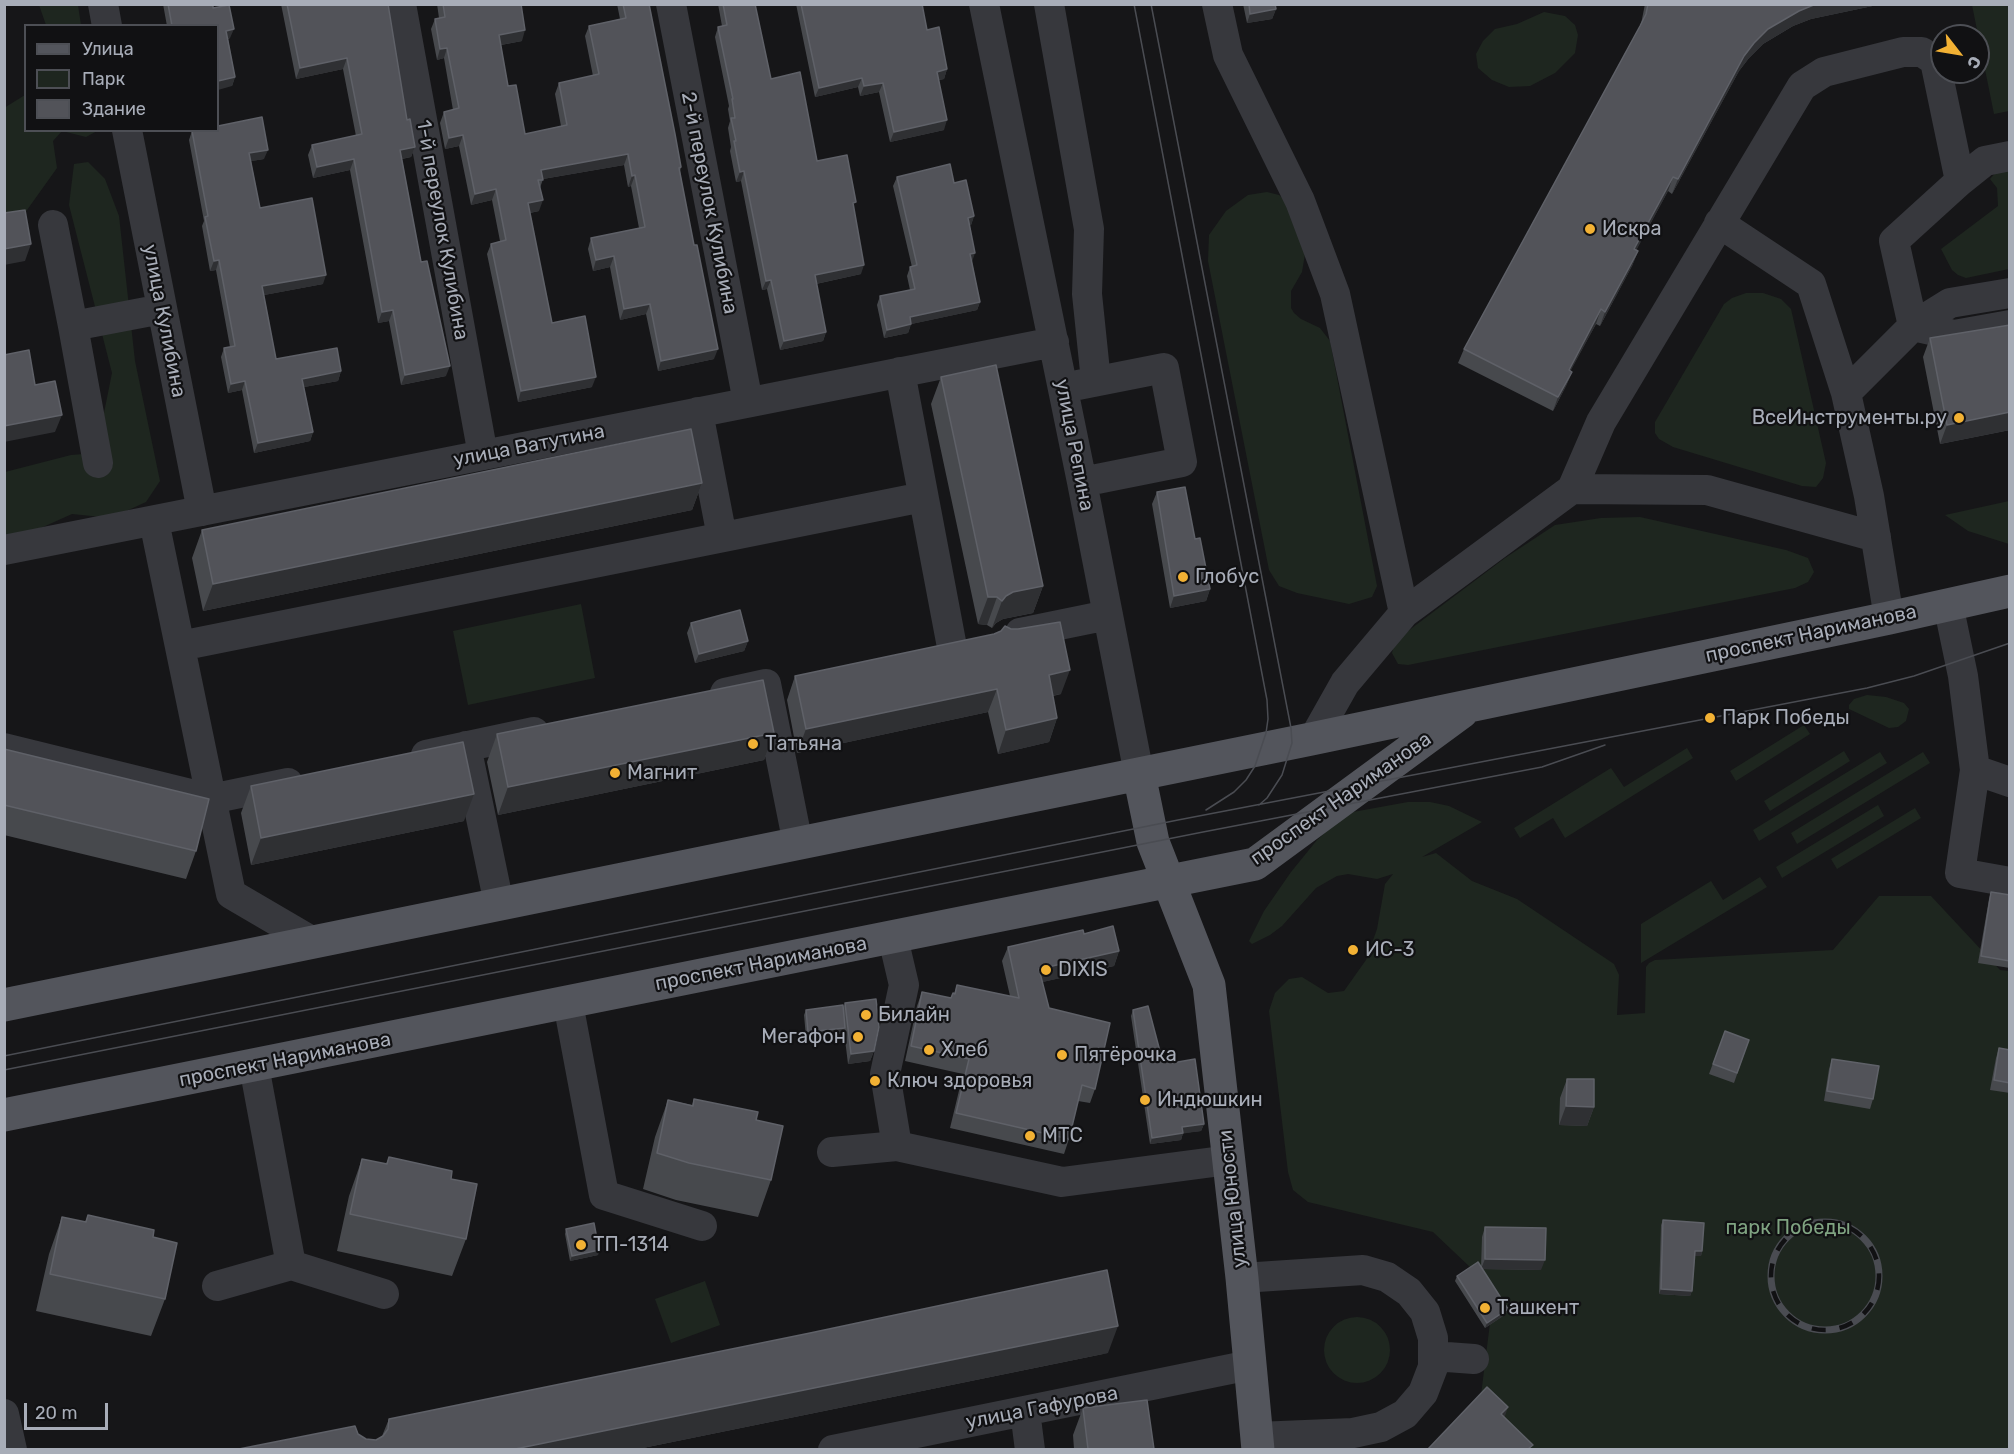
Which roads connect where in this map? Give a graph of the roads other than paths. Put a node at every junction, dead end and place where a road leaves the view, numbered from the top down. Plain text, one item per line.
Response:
1 (103, 4) edge
2 (401, 4) edge
3 (671, 4) edge
4 (984, 4) edge
5 (1049, 4) edge
6 (1217, 4) edge
7 (107, 24) edge
8 (128, 132) edge
9 (2010, 156) edge
10 (1960, 182) junction
11 (1719, 223) junction
12 (53, 225) dead end
13 (2010, 292) edge
14 (162, 309) junction
15 (73, 326) junction
16 (1913, 326) junction
17 (2010, 326) edge
18 (1054, 342) junction
19 (900, 372) junction
20 (1096, 381) junction
21 (1063, 388) junction
22 (1846, 393) junction
23 (748, 402) junction
24 (698, 412) junction
25 (483, 455) junction
26 (98, 463) dead end
27 (1082, 482) junction
28 (1572, 489) junction
29 (923, 497) junction
30 (202, 511) junction
31 (154, 520) junction
32 (722, 537) junction
33 (1876, 537) junction
34 (4, 550) edge
35 (2010, 591) edge
36 (1948, 604) junction
37 (1404, 613) junction
38 (1108, 615) junction
39 (1890, 618) junction
40 (180, 646) junction
41 (697, 699) edge
42 (1471, 706) junction
43 (558, 727) edge
44 (1314, 738) junction
45 (466, 746) junction
46 (4, 748) edge
47 (404, 759) edge
48 (1975, 770) junction
49 (1139, 774) junction
50 (314, 778) edge
51 (2010, 782) edge
52 (211, 799) junction
53 (798, 844) junction
54 (2010, 882) edge
55 (1170, 883) junction
56 (499, 904) junction
57 (893, 938) junction
58 (313, 942) junction
59 (568, 1003) junction
60 (4, 1005) edge
61 (254, 1066) junction
62 (4, 1115) edge
63 (897, 1146) junction
64 (832, 1152) dead end
65 (1229, 1160) junction
66 (702, 1226) dead end
67 (291, 1266) junction
68 (1242, 1278) junction
69 (217, 1286) dead end
70 (384, 1294) dead end
71 (1433, 1356) junction
72 (1474, 1359) dead end
73 (1250, 1365) junction
74 (1025, 1411) junction
75 (4, 1414) edge
76 (1257, 1443) edge
77 (12, 1449) edge
78 (833, 1449) edge
79 (1030, 1449) edge

1 - 7 street
2 - 25 street, 1-й переулок Кулибина
3 - 23 street, 2-й переулок Кулибина
4 - 18 street, улица Репина
5 - 20 street
6 - 37 street
8 - 14 street, улица Кулибина
9 - 10 street
10 - 11 street
10 - 16 street
11 - 22 street
11 - 28 street
12 - 15 street
13 - 16 street
14 - 15 street
14 - 30 street, улица Кулибина
15 - 26 street
16 - 17 street
16 - 22 street
18 - 19 street, улица Ватутина
18 - 21 street, улица Репина
19 - 23 street, улица Ватутина
19 - 29 street
20 - 21 street
20 - 27 street
21 - 27 street, улица Репина
22 - 33 street
23 - 24 street, улица Ватутина
24 - 25 street, улица Ватутина
24 - 32 street
25 - 30 street, улица Ватутина
27 - 38 street, улица Репина
28 - 33 street
28 - 37 street
29 - 32 street
29 - 38 street
30 - 31 street, улица Ватутина
31 - 34 street, улица Ватутина
31 - 40 street
32 - 40 street
33 - 39 street
35 - 36 main road, проспект Нариманова
36 - 39 main road, проспект Нариманова
36 - 48 street
37 - 44 street
38 - 49 street, улица Репина
39 - 42 main road, проспект Нариманова
40 - 52 street
41 - 53 street
42 - 44 main road, проспект Нариманова
42 - 55 main road, проспект Нариманова
43 - 45 street
44 - 49 main road, проспект Нариманова
45 - 47 street
45 - 56 street
46 - 52 street
48 - 51 street
48 - 54 street
49 - 53 main road, проспект Нариманова
49 - 55 main road, улица Репина
50 - 52 street
52 - 58 street
53 - 56 main road, проспект Нариманова
55 - 57 main road, проспект Нариманова
55 - 65 main road, улица Юности
56 - 58 main road, проспект Нариманова
57 - 59 main road, проспект Нариманова
57 - 63 street
58 - 60 main road, проспект Нариманова
59 - 61 main road, проспект Нариманова
59 - 66 street
61 - 62 main road, проспект Нариманова
61 - 67 street
63 - 64 street
63 - 65 street
65 - 68 main road, улица Юности
67 - 69 street
67 - 70 street
68 - 71 street
68 - 73 main road, улица Юности
71 - 72 street
71 - 76 street
73 - 74 street, улица Гафурова
73 - 76 main road, улица Юности
74 - 78 street, улица Гафурова
74 - 79 street
75 - 77 street

